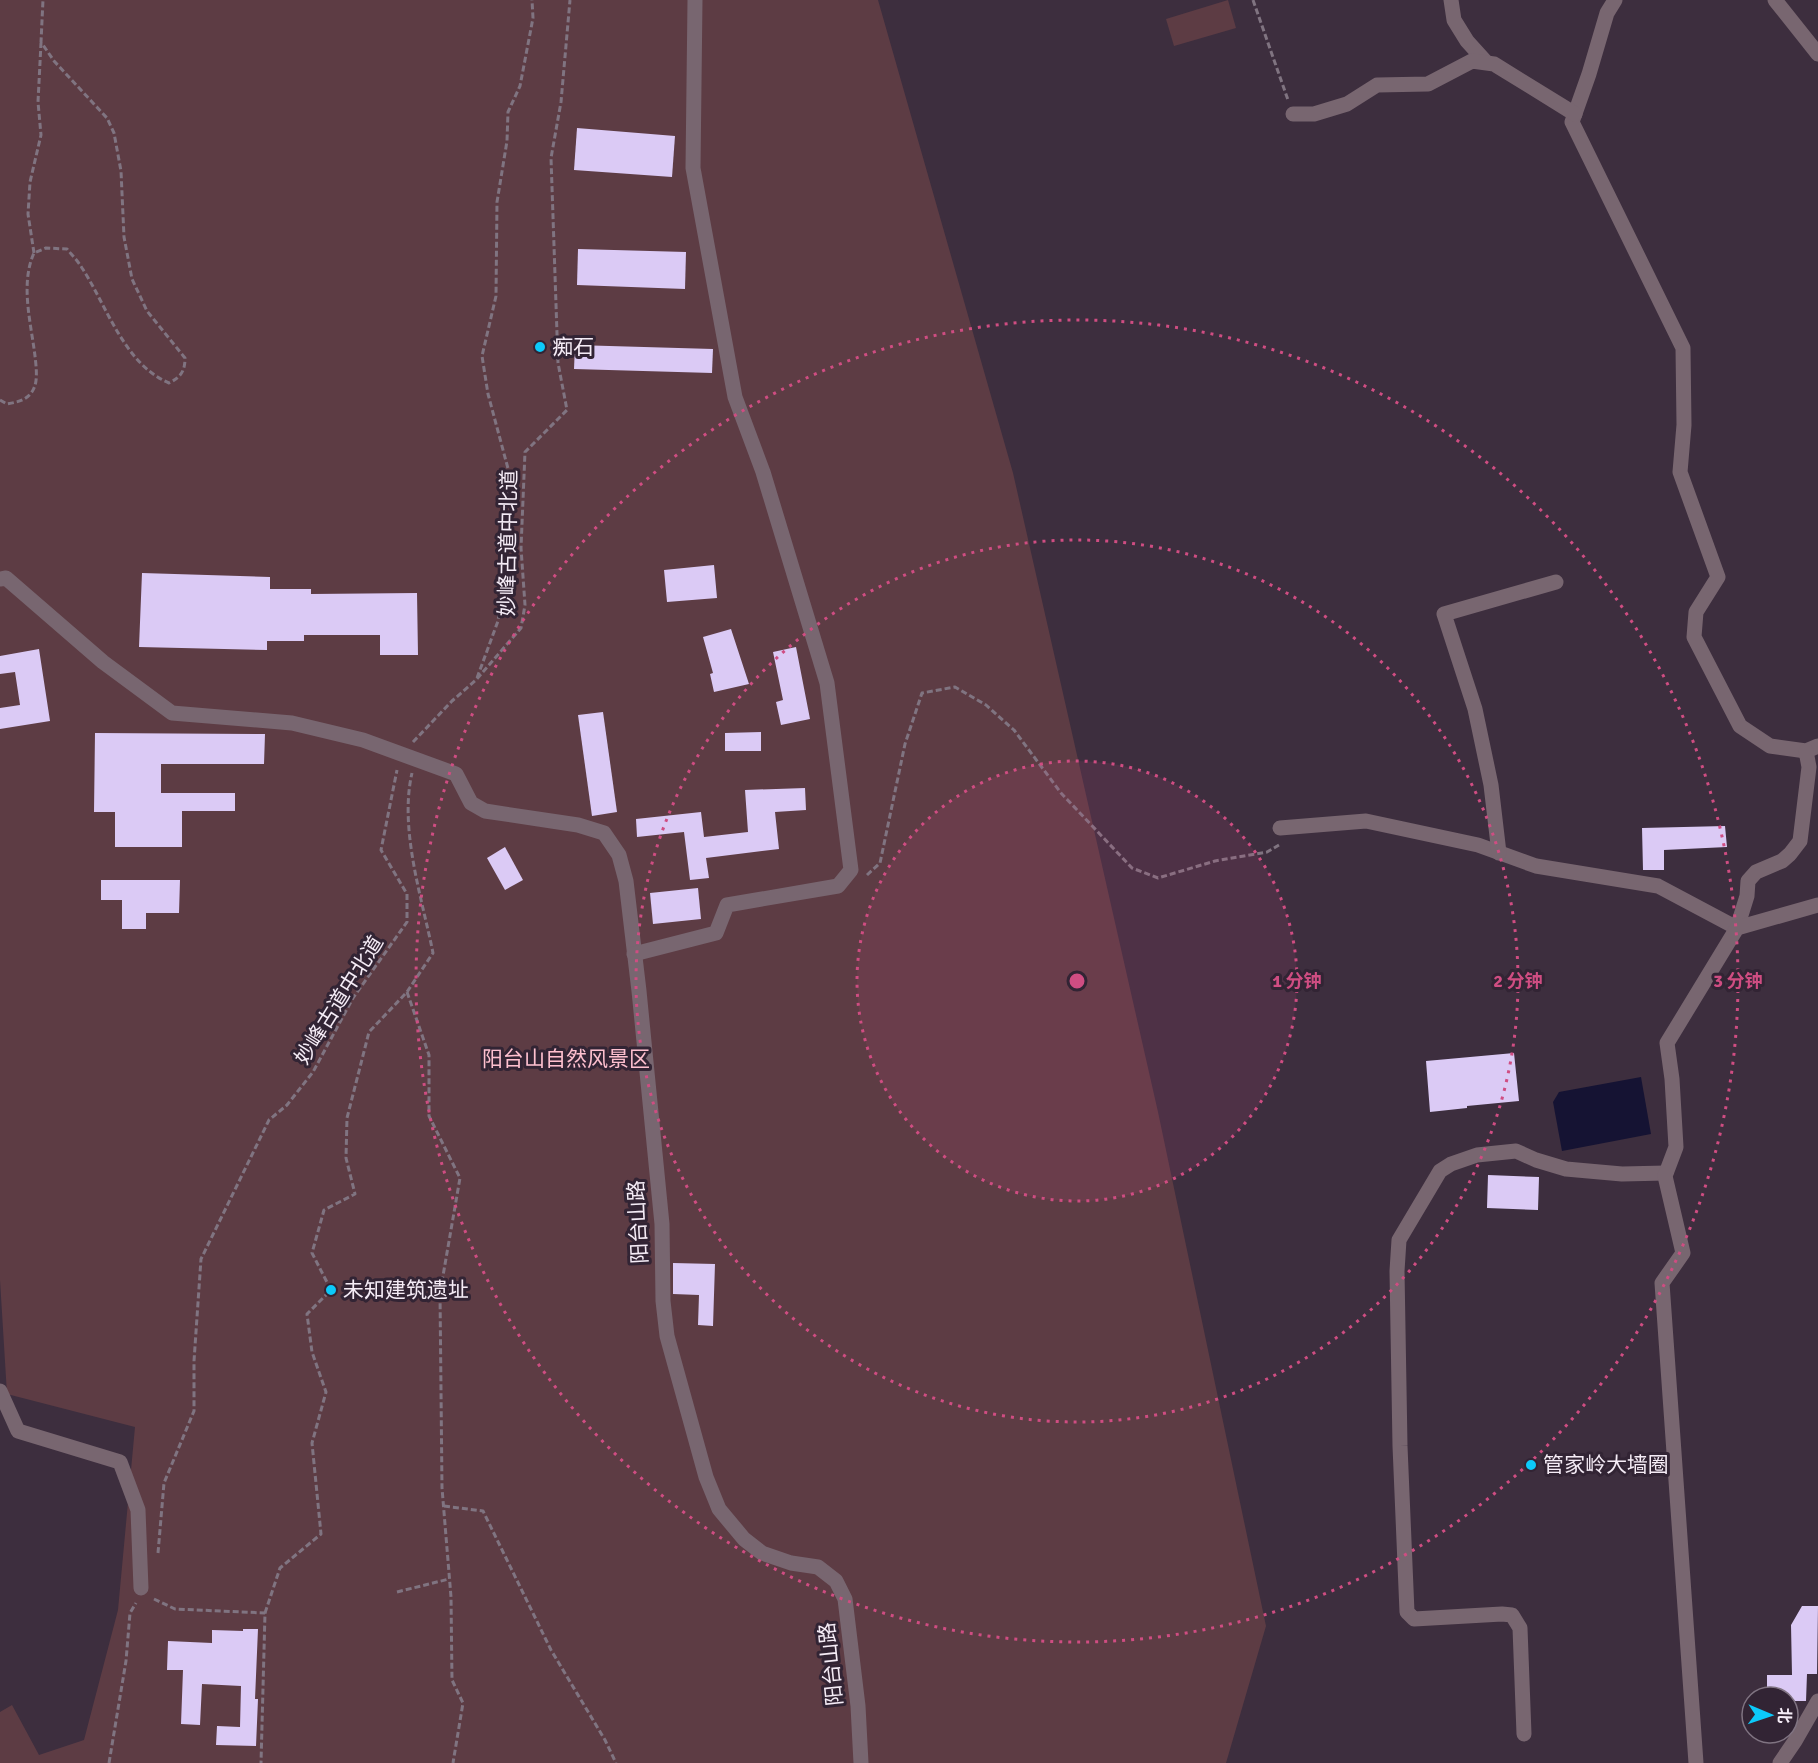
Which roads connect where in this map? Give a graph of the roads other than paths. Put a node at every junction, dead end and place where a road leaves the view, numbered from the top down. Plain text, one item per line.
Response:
1 (695, 0) edge
2 (1451, 0) edge
3 (1615, 0) edge
4 (1775, 0) edge
5 (1818, 54) edge
6 (1486, 62) junction
7 (1293, 114) road end
8 (1575, 114) junction
9 (0, 579) edge
10 (1556, 582) dead end
11 (1812, 748) edge
12 (1280, 828) dead end
13 (1499, 853) junction
14 (1818, 905) edge
15 (1737, 928) junction
16 (634, 954) junction
17 (1666, 1173) junction
18 (0, 1391) edge
19 (141, 1588) road end
20 (1818, 1701) edge
21 (1524, 1734) dead end
22 (861, 1763) edge
23 (1696, 1763) edge
24 (1780, 1763) edge

1 - 16 street
2 - 6 street
3 - 8 street
4 - 5 street
6 - 7 street
6 - 8 street
8 - 11 street
9 - 16 street, 阳台山路
10 - 13 street
11 - 15 street
12 - 13 street
13 - 15 street
14 - 15 street
15 - 17 street
16 - 22 street, 阳台山路
17 - 21 street
17 - 23 street
18 - 19 street
20 - 24 street

